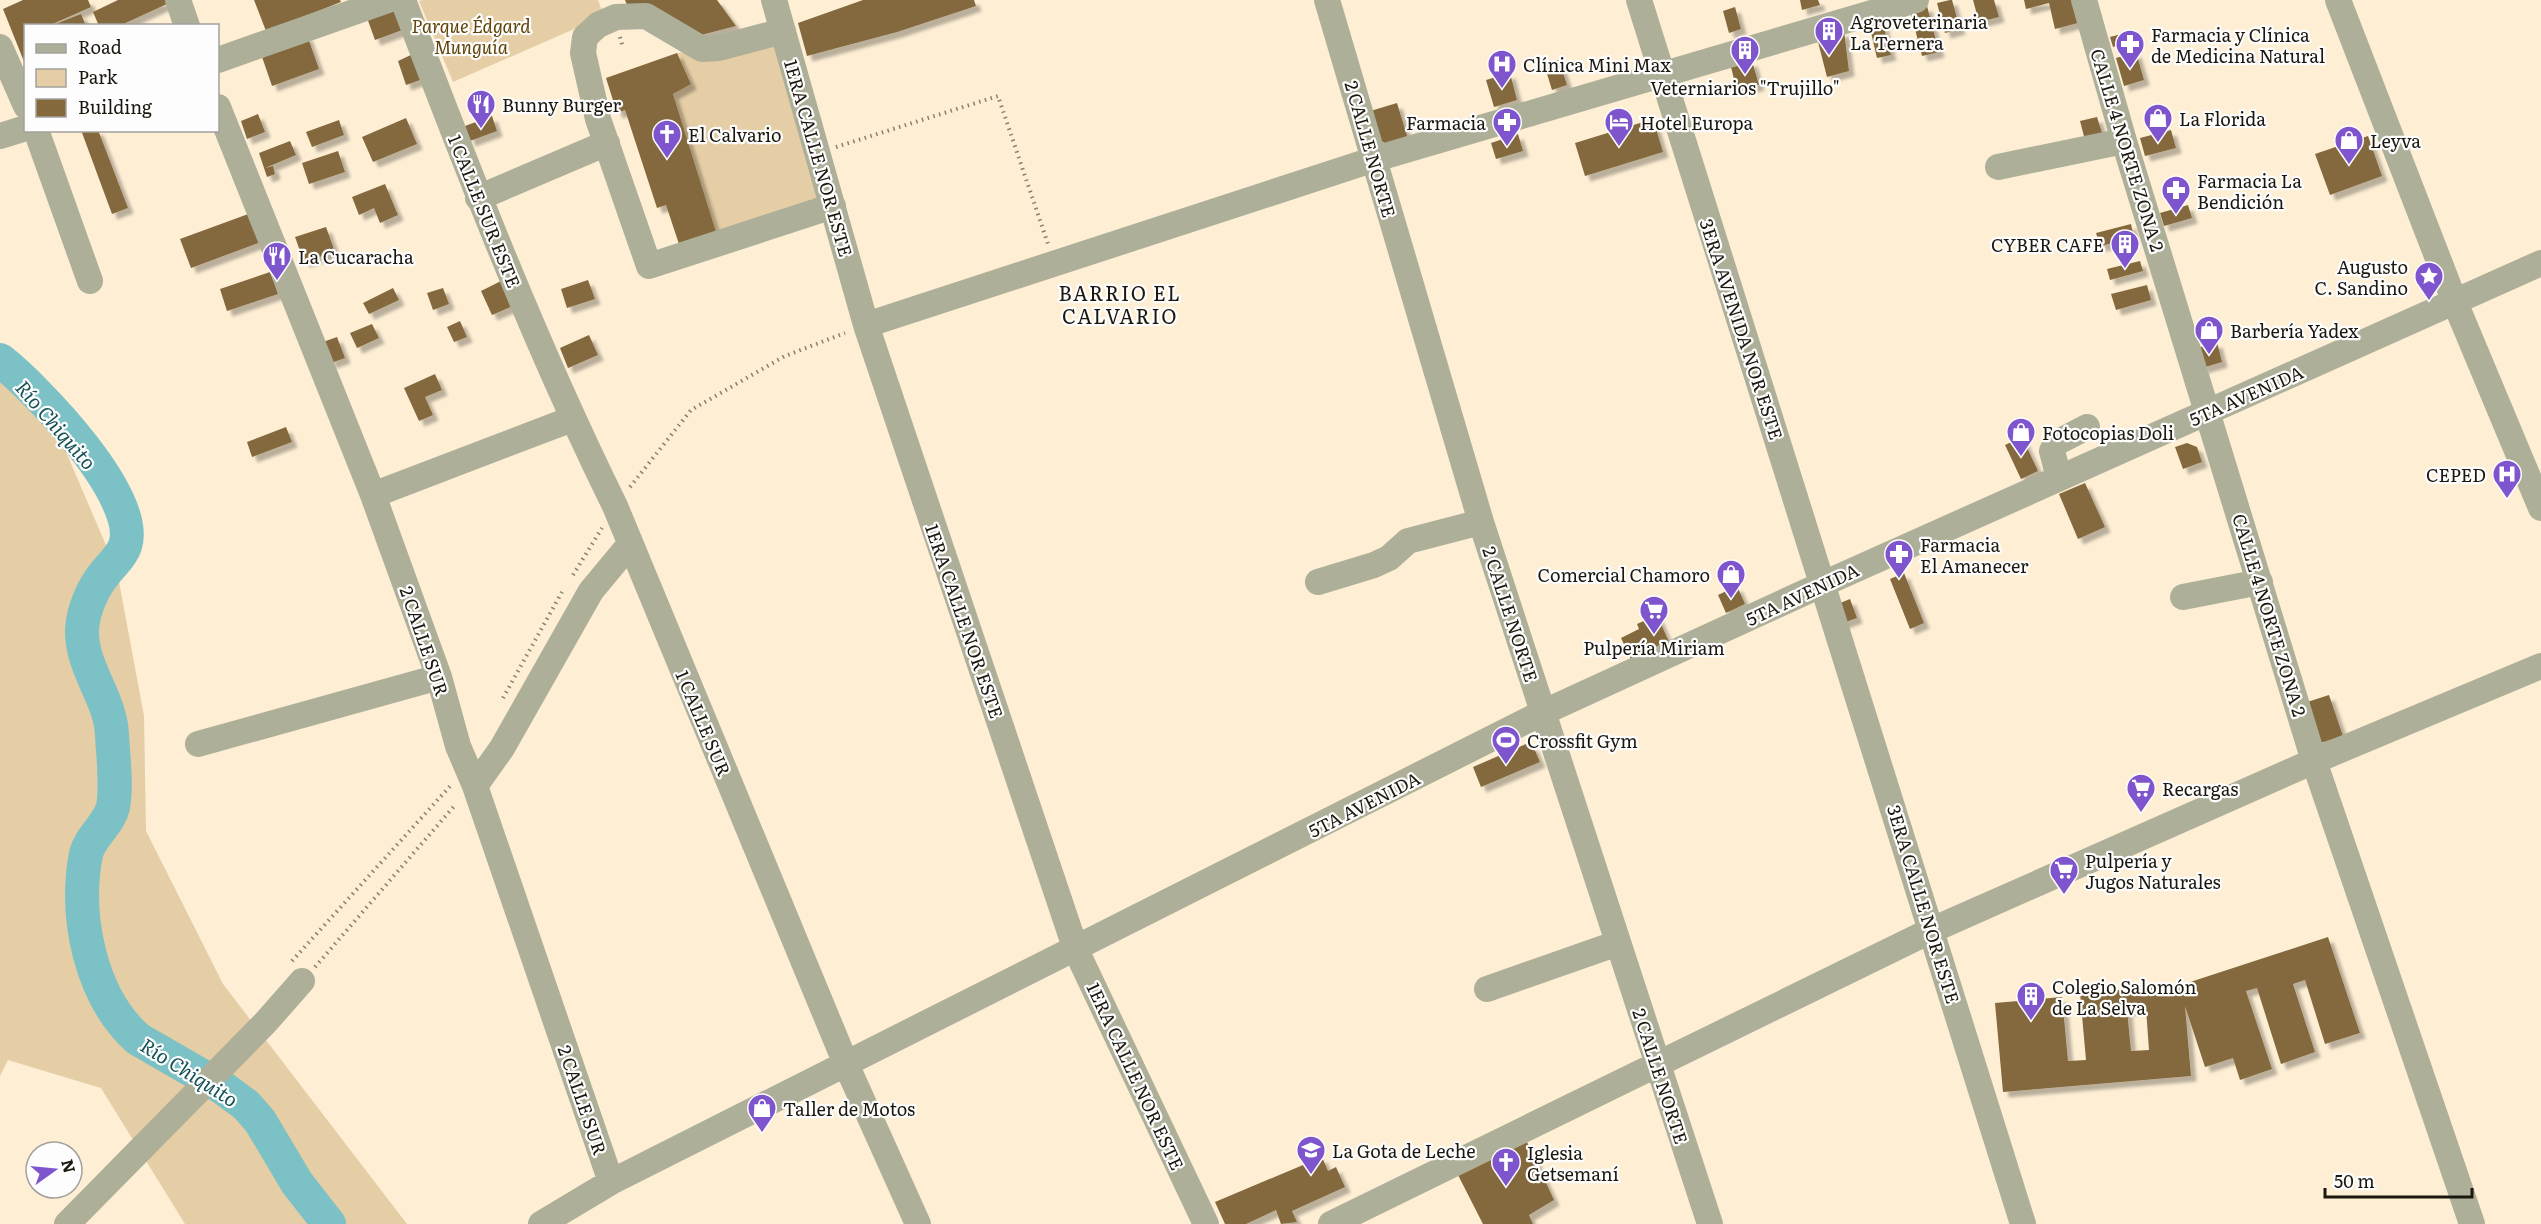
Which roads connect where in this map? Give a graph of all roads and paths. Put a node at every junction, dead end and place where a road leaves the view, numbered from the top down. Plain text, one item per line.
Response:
1 (178, 0) edge
2 (388, 0) edge
3 (403, 0) edge
4 (774, 0) edge
5 (1327, 0) edge
6 (1639, 0) edge
7 (1916, 0) edge
8 (2084, 0) edge
9 (2338, 0) edge
10 (613, 8) edge
11 (186, 24) edge
12 (783, 31) junction
13 (0, 47) edge
14 (219, 60) edge
15 (1662, 74) junction
16 (24, 101) edge
17 (219, 110) edge
18 (24, 129) edge
19 (37, 132) edge
20 (0, 136) edge
21 (2124, 141) junction
22 (607, 143) junction
23 (818, 153) junction
24 (1375, 159) junction
25 (1998, 167) dead end
26 (478, 198) junction
27 (833, 206) junction
28 (2541, 263) edge
29 (1054, 264) junction
30 (90, 280) dead end
31 (2454, 300) junction
32 (866, 325) junction
33 (2208, 412) junction
34 (572, 419) junction
35 (2087, 427) dead end
36 (2059, 478) junction
37 (626, 492) dead end
38 (373, 495) junction
39 (2541, 508) edge
40 (1481, 522) junction
41 (630, 544) junction
42 (1318, 582) dead end
43 (2260, 582) junction
44 (1823, 584) junction
45 (2183, 597) dead end
46 (2541, 666) edge
47 (439, 677) junction
48 (1542, 713) junction
49 (198, 744) dead end
50 (2314, 761) junction
51 (475, 786) junction
52 (456, 804) dead end
53 (1932, 930) junction
54 (1618, 943) junction
55 (1076, 950) junction
56 (302, 981) joint
57 (1487, 989) dead end
58 (846, 1064) junction
59 (1657, 1064) junction
60 (611, 1182) junction
61 (67, 1224) edge
62 (541, 1224) edge
63 (918, 1224) edge
64 (1206, 1224) edge
65 (1331, 1224) edge
66 (1710, 1224) edge
67 (2023, 1224) edge
68 (2472, 1224) edge

1 - 11 street
2 - 14 street
3 - 26 street, 1 CALLE SUR ESTE
4 - 12 street, 1ERA CALLE NOR ESTE
5 - 24 street, 2 CALLE NORTE
6 - 15 street, 3ERA AVENIDA NOR ESTE
7 - 15 street
8 - 21 street, CALLE 4 NORTE ZONA 2
9 - 31 street
10 - 12 street
10 - 22 street
12 - 23 street, 1ERA CALLE NOR ESTE
13 - 16 street
15 - 24 street
15 - 44 street, 3ERA AVENIDA NOR ESTE
17 - 38 street, 2 CALLE SUR
18 - 20 street
19 - 30 street
21 - 25 street
21 - 33 street, CALLE 4 NORTE ZONA 2
22 - 26 street
22 - 27 street
23 - 27 street, 1ERA CALLE NOR ESTE
23 - 29 path
24 - 29 street
24 - 40 street, 2 CALLE NORTE
26 - 34 street, 1 CALLE SUR ESTE
27 - 32 street, 1ERA CALLE NOR ESTE
28 - 31 street, 5TA AVENIDA
29 - 32 street
31 - 33 street, 5TA AVENIDA
31 - 39 street
32 - 37 path
32 - 55 street, 1ERA CALLE NOR ESTE
33 - 36 street, 5TA AVENIDA
33 - 43 street, CALLE 4 NORTE ZONA 2
34 - 38 street
34 - 41 street, 1 CALLE SUR
35 - 36 street
36 - 44 street, 5TA AVENIDA
38 - 47 street, 2 CALLE SUR
40 - 42 street
40 - 48 street, 2 CALLE NORTE
41 - 51 street
41 - 58 street, 1 CALLE SUR
43 - 45 street
43 - 50 street, CALLE 4 NORTE ZONA 2
44 - 48 street, 5TA AVENIDA
44 - 53 street, 3ERA CALLE NOR ESTE
46 - 50 street
47 - 49 street
47 - 51 street, 2 CALLE SUR
48 - 54 street, 2 CALLE NORTE
48 - 55 street, 5TA AVENIDA
50 - 53 street
50 - 68 street, CALLE 4 NORTE ZONA 2
51 - 60 street, 2 CALLE SUR
52 - 56 path
53 - 59 street
53 - 67 street, 3ERA CALLE NOR ESTE
54 - 57 street
54 - 59 street, 2 CALLE NORTE
55 - 58 street, 5TA AVENIDA
55 - 64 street, 1ERA CALLE NOR ESTE
56 - 61 street
58 - 60 street, 5TA AVENIDA
58 - 63 street, 1 CALLE SUR
59 - 65 street
59 - 66 street, 2 CALLE NORTE
60 - 62 street, 5TA AVENIDA

